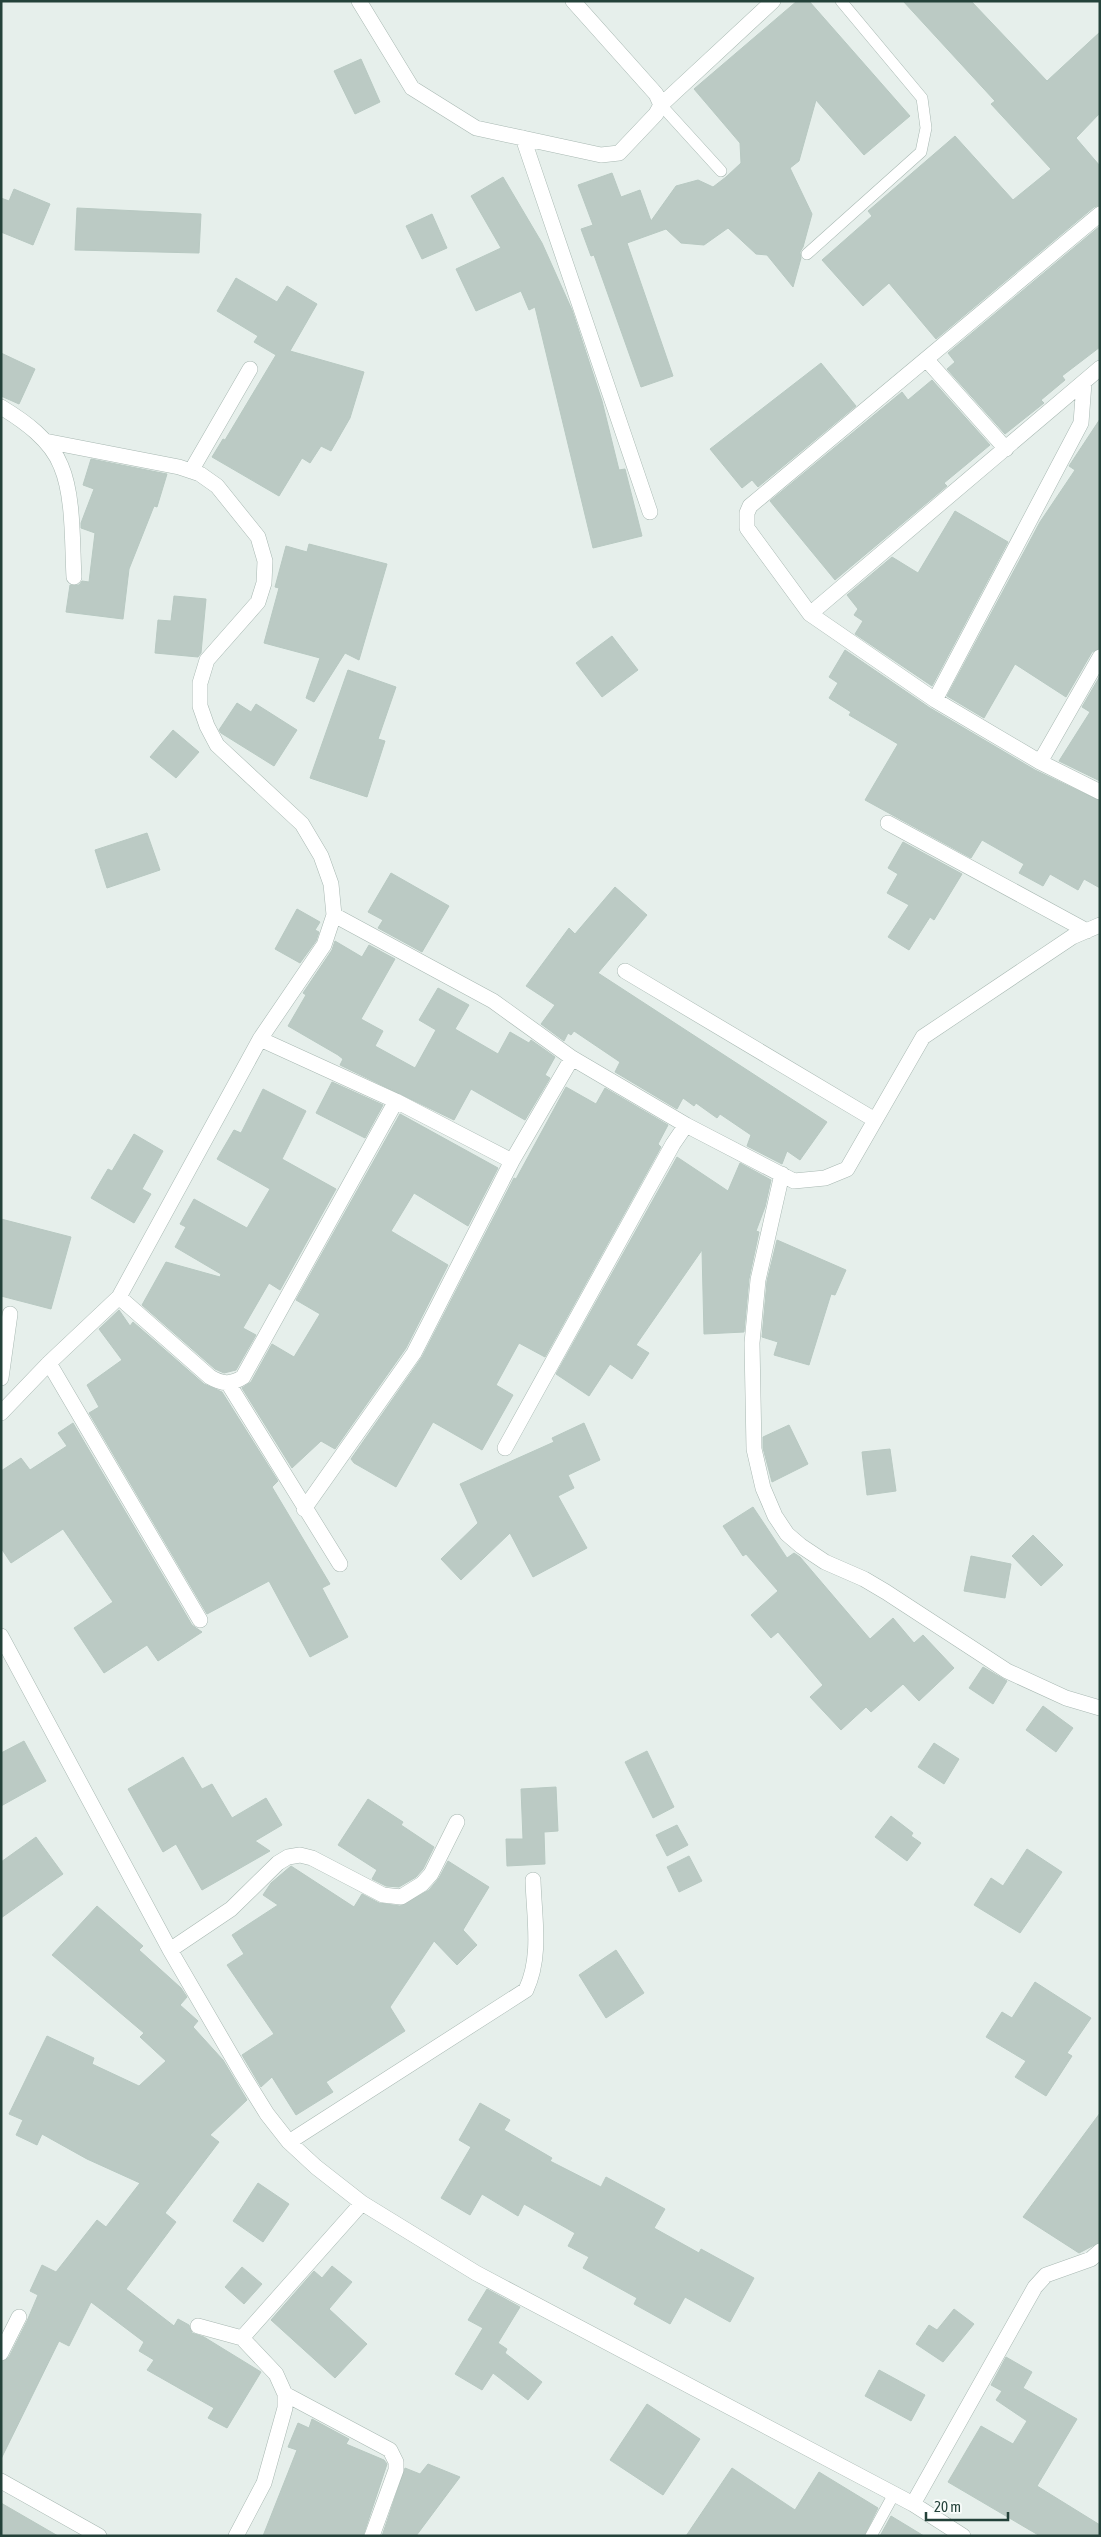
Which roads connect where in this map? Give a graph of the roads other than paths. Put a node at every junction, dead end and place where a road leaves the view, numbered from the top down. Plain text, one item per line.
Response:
1 (359, 1) edge
2 (573, 1) edge
3 (773, 1) edge
4 (841, 1) edge
5 (661, 105) junction
6 (523, 138) junction
7 (721, 170) dead end
8 (1100, 214) edge
9 (807, 254) dead end
10 (926, 358) junction
11 (1100, 368) edge
12 (250, 369) dead end
13 (1084, 384) junction
14 (1, 407) edge
15 (45, 441) junction
16 (1006, 449) junction
17 (191, 471) junction
18 (650, 512) dead end
19 (74, 577) dead end
20 (810, 614) junction
21 (1100, 657) edge
22 (935, 700) junction
23 (1040, 762) junction
24 (1100, 792) edge
25 (888, 823) dead end
26 (334, 915) junction
27 (1093, 928) edge
28 (625, 972) dead end
29 (260, 1038) junction
30 (572, 1058) junction
31 (396, 1102) junction
32 (875, 1120) junction
33 (686, 1125) junction
34 (512, 1161) junction
35 (782, 1174) junction
36 (119, 1297) junction
37 (10, 1314) dead end
38 (49, 1363) junction
39 (1, 1378) edge
40 (228, 1383) junction
41 (1, 1413) edge
42 (505, 1448) dead end
43 (304, 1509) junction
44 (340, 1564) dead end
45 (200, 1620) dead end
46 (1, 1636) edge
47 (1100, 1708) edge
48 (457, 1822) dead end
49 (533, 1880) dead end
50 (170, 1950) junction
51 (289, 2142) junction
52 (362, 2203) junction
53 (1100, 2251) edge
54 (19, 2316) dead end
55 (198, 2326) dead end
56 (242, 2338) junction
57 (1, 2353) edge
58 (285, 2394) junction
59 (1, 2481) edge
60 (894, 2494) junction
61 (913, 2504) junction
62 (99, 2536) edge
63 (236, 2536) edge
64 (372, 2536) edge
65 (871, 2536) edge
66 (963, 2536) edge

1 - 6 street
2 - 5 street
3 - 5 street
4 - 9 lane
5 - 6 street
5 - 7 lane
6 - 18 street
8 - 10 street
10 - 16 street
10 - 20 street
11 - 13 street
12 - 17 street
13 - 16 street
13 - 22 street
14 - 15 street
15 - 17 street
15 - 19 street
16 - 20 street
17 - 26 street
20 - 22 street
21 - 23 street
22 - 23 street
23 - 24 street
25 - 27 street
26 - 29 street
26 - 30 street
27 - 32 street
28 - 32 street
29 - 31 street
29 - 36 street
30 - 33 street
30 - 34 street
31 - 34 street
31 - 40 street
32 - 35 street
33 - 35 street
33 - 42 street
34 - 43 street
35 - 47 street
36 - 38 street
36 - 40 street
37 - 39 street
38 - 41 street
38 - 45 street
40 - 43 street
43 - 44 street
46 - 50 street
48 - 50 street
49 - 51 street
50 - 51 street
51 - 52 street
52 - 56 street
52 - 60 street
53 - 61 street
54 - 57 street
55 - 56 street
56 - 58 street
58 - 63 street
58 - 64 street
59 - 62 street
60 - 61 street
60 - 65 lane
61 - 66 street

